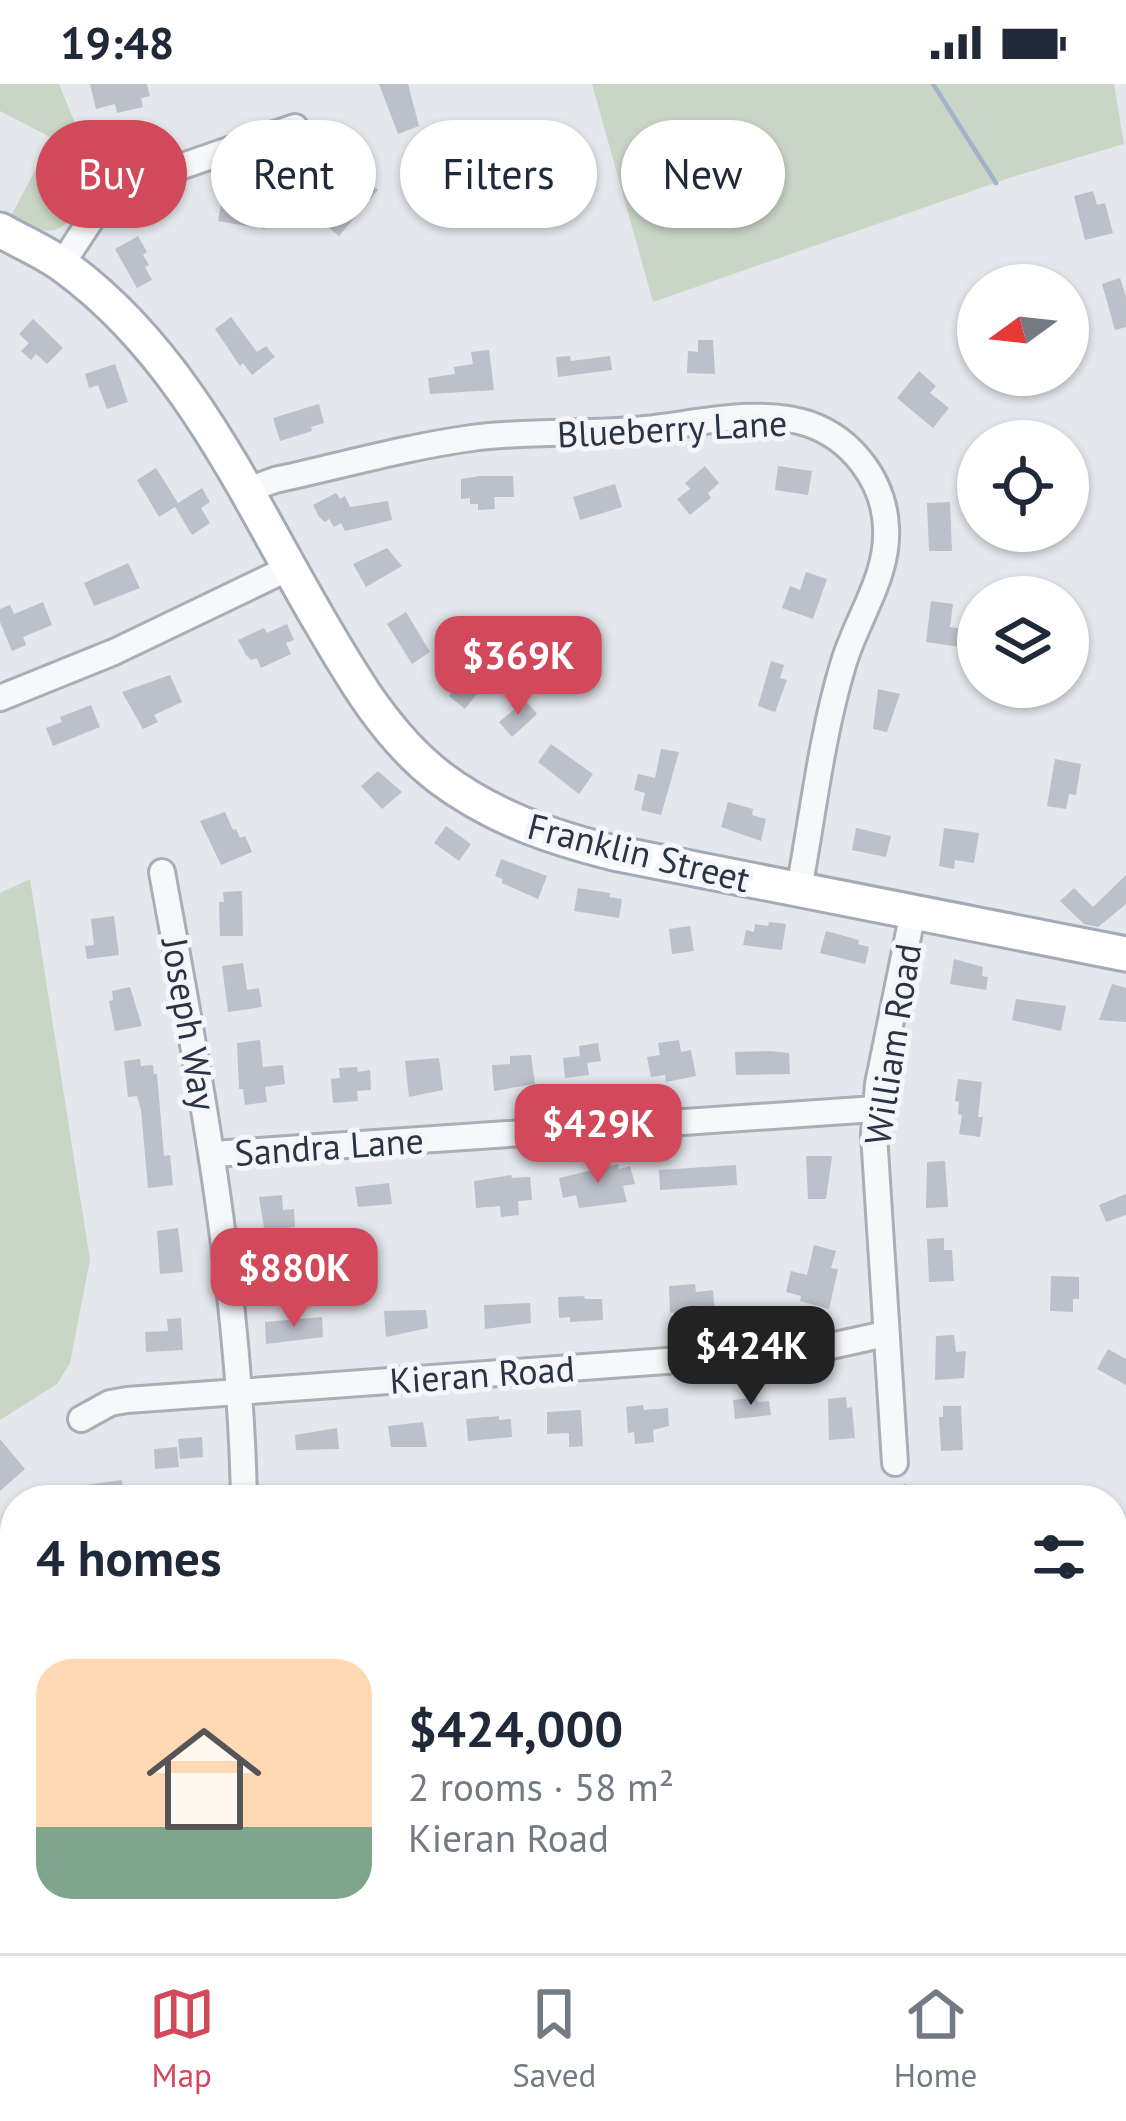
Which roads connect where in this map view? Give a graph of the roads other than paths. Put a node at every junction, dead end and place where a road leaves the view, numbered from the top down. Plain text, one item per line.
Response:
1 (211, 156) edge
2 (0, 230) edge
3 (62, 264) junction
4 (245, 491) junction
5 (289, 568) junction
6 (0, 698) edge
7 (162, 872) dead end
8 (800, 890) junction
9 (913, 913) junction
10 (1126, 954) edge
11 (875, 1109) junction
12 (214, 1154) junction
13 (885, 1334) junction
14 (238, 1391) junction
15 (81, 1420) dead end
16 (895, 1463) dead end
17 (243, 1485) edge

1 - 3 street
2 - 3 main road, Franklin Street
3 - 4 main road, Franklin Street
4 - 5 main road, Franklin Street
4 - 8 street, Blueberry Lane
5 - 6 street
5 - 8 main road, Franklin Street
7 - 12 street, Joseph Way
8 - 9 main road, Franklin Street
9 - 10 main road, Franklin Street
9 - 11 street, William Road
11 - 12 street, Sandra Lane
11 - 13 street, William Road
12 - 14 street, Joseph Way
13 - 14 street, Kieran Road
13 - 16 street, William Road
14 - 15 street, Kieran Road
14 - 17 street, Joseph Way

